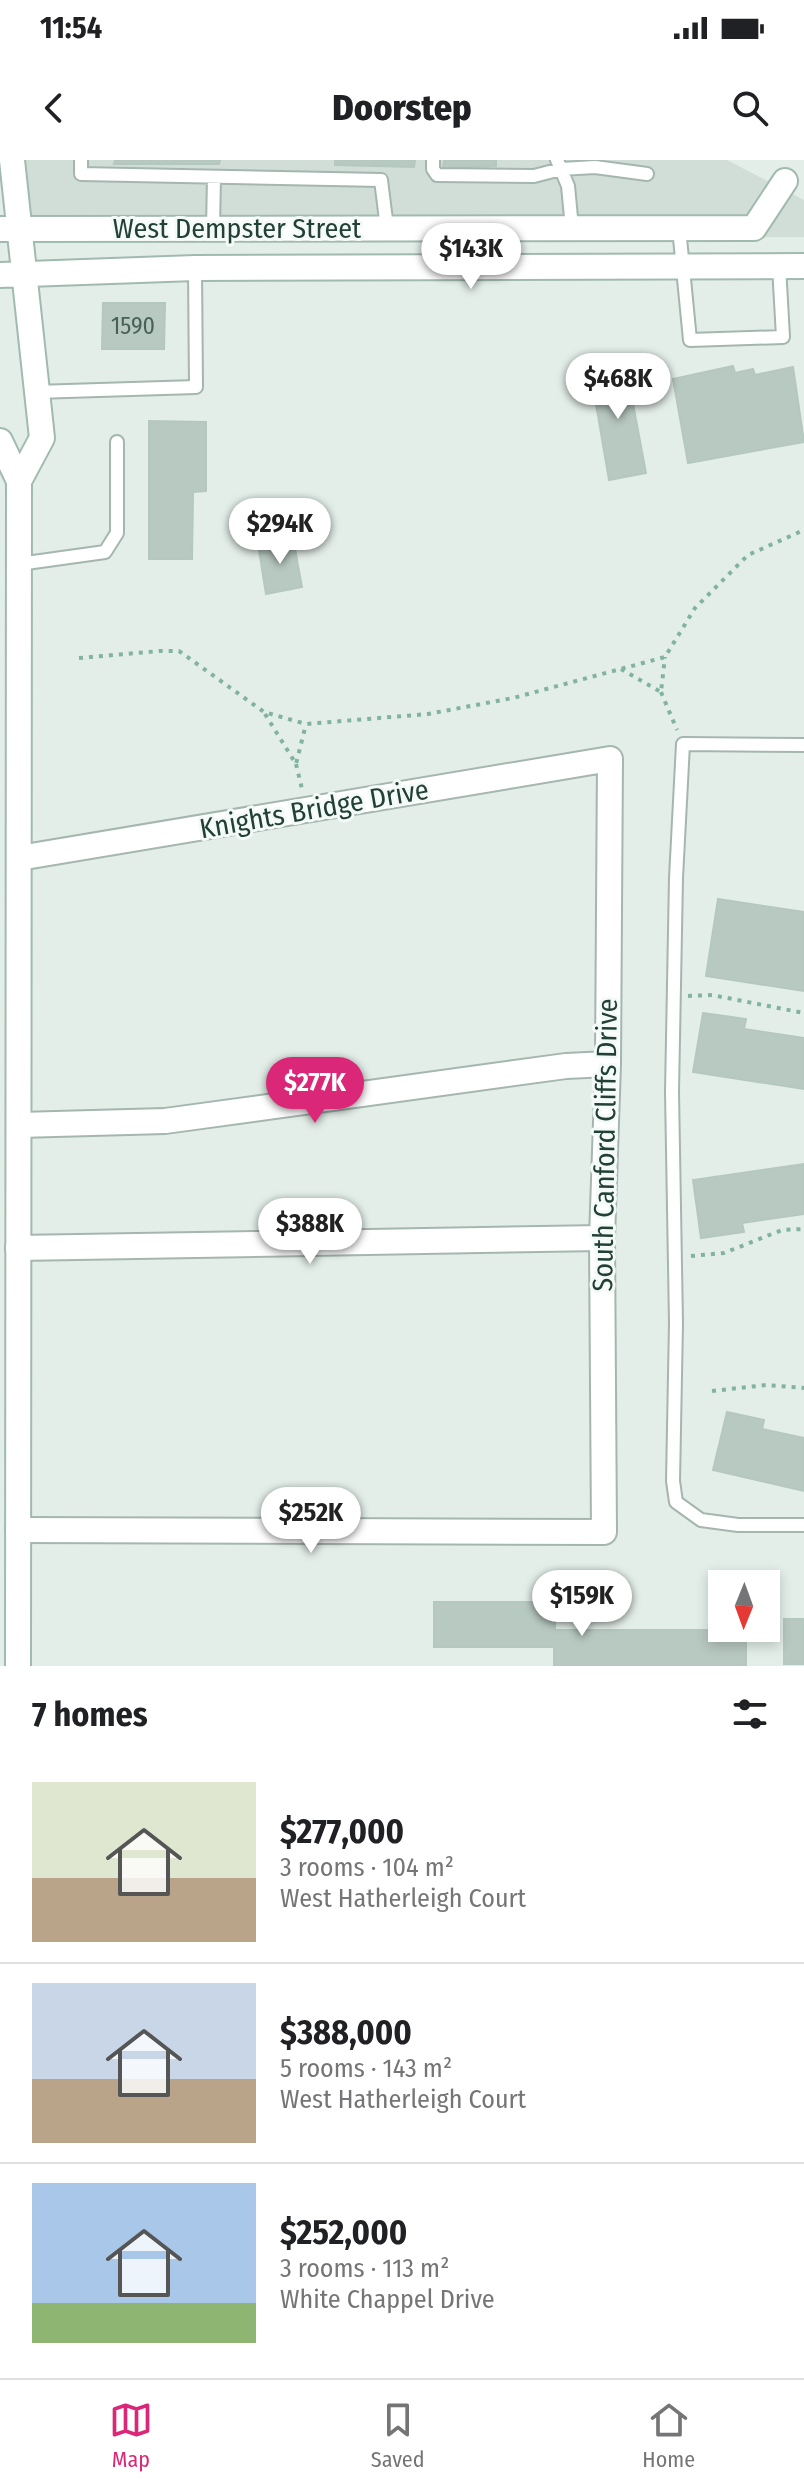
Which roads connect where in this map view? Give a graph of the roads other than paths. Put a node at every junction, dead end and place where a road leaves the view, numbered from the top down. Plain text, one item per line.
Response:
1 (12, 160) edge
2 (81, 160) edge
3 (433, 160) edge
4 (559, 165) edge
5 (647, 174) dead end
6 (214, 177) junction
7 (785, 181) dead end
8 (213, 228) junction
9 (387, 228) junction
10 (572, 228) junction
11 (679, 228) junction
12 (10, 229) edge
13 (681, 266) junction
14 (779, 266) junction
15 (804, 266) edge
16 (195, 268) junction
17 (26, 274) junction
18 (0, 275) edge
19 (35, 392) junction
20 (0, 441) edge
21 (117, 442) dead end
22 (19, 481) junction
23 (19, 564) junction
24 (804, 745) edge
25 (610, 759) joint
26 (19, 858) junction
27 (608, 1064) junction
28 (12, 1110) edge
29 (602, 1238) junction
30 (18, 1248) junction
31 (804, 1525) edge
32 (18, 1530) junction
33 (18, 1666) edge

1 - 12 main road
2 - 6 lane
3 - 4 lane
4 - 5 lane
4 - 10 lane
6 - 8 lane
6 - 9 lane
7 - 11 main road, West Dempster Street
8 - 9 main road, West Dempster Street
8 - 12 main road, West Dempster Street
9 - 10 main road, West Dempster Street
10 - 11 main road, West Dempster Street
11 - 13 lane
12 - 17 main road
13 - 14 main road, West Dempster Street
13 - 14 lane
13 - 16 main road, West Dempster Street
14 - 15 main road, West Dempster Street
16 - 17 main road, West Dempster Street
16 - 19 lane
17 - 18 main road, West Dempster Street
17 - 19 main road
19 - 22 main road
20 - 22 main road
21 - 23 lane
22 - 23 main road
23 - 26 main road
24 - 31 lane
25 - 26 main road, Knights Bridge Drive
25 - 27 main road, South Canford Cliffs Drive
26 - 28 main road
27 - 28 main road
27 - 29 main road, South Canford Cliffs Drive
28 - 30 main road
29 - 30 main road
29 - 32 main road, South Canford Cliffs Drive
30 - 32 main road
32 - 33 main road

